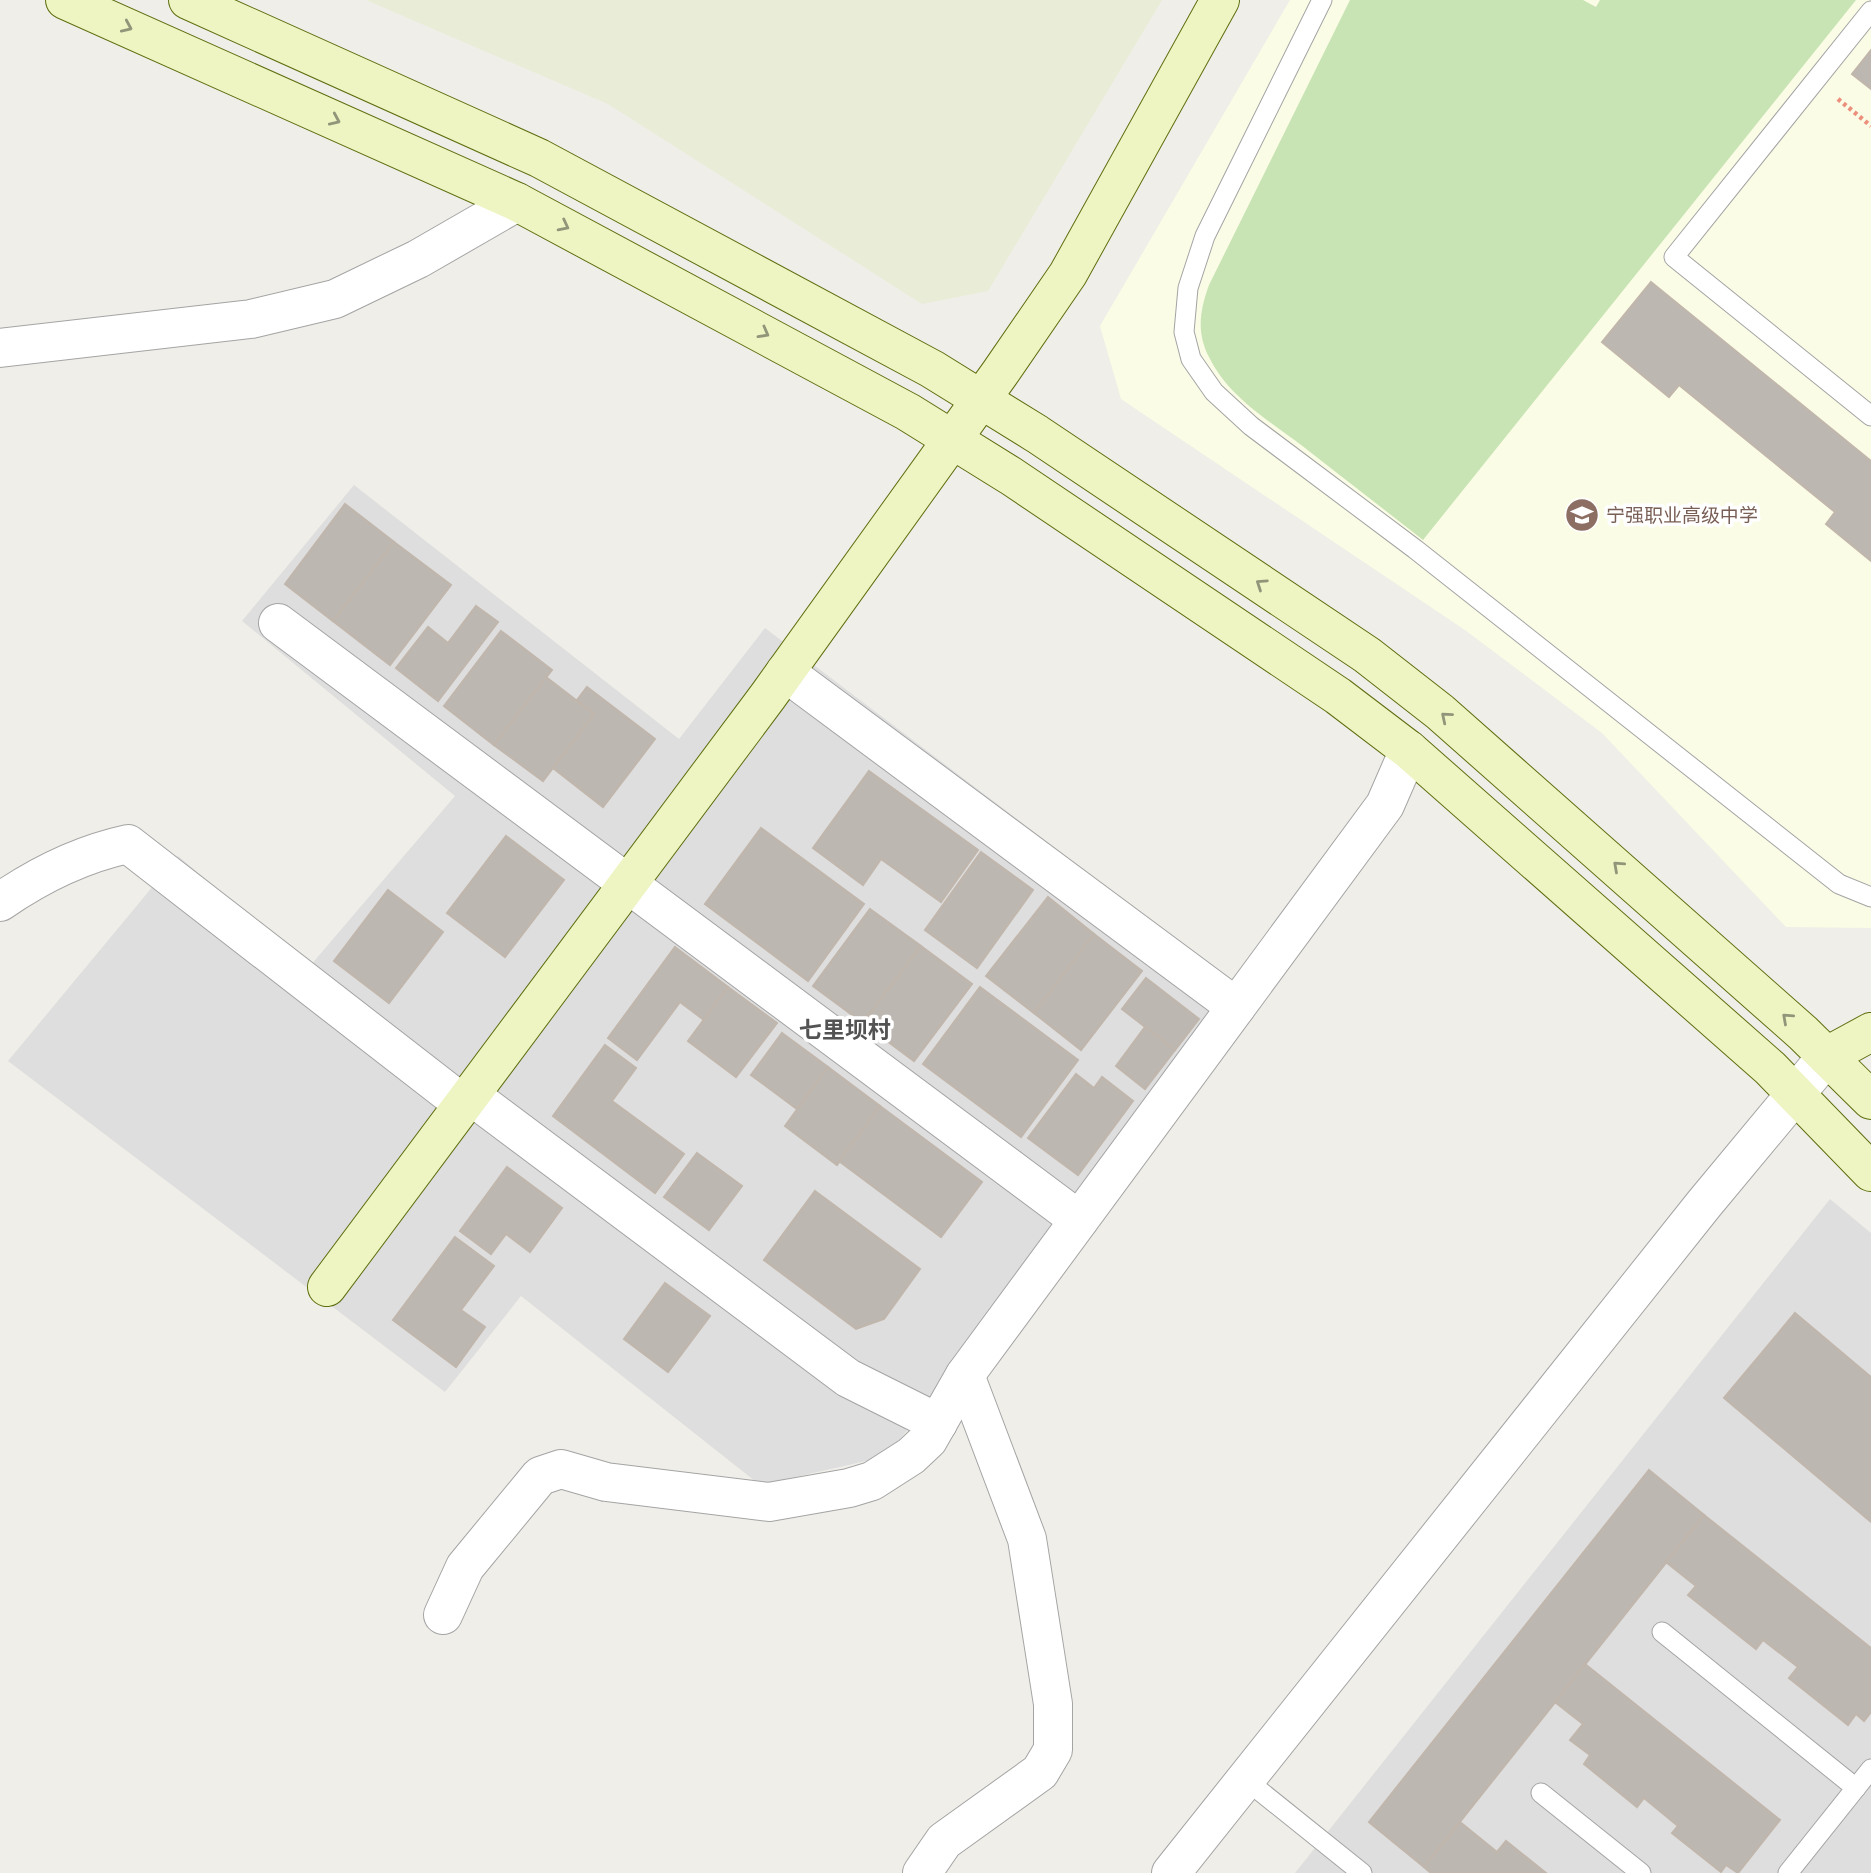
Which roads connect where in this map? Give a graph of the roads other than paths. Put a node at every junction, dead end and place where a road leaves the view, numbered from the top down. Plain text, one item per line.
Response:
1 (65, 0) edge
2 (188, 0) edge
3 (1322, 0) edge
4 (1211, 3) edge
5 (1871, 11) edge
6 (517, 202) junction
7 (0, 348) edge
8 (981, 399) junction
9 (1871, 416) edge
10 (953, 440) junction
11 (278, 623) dead end
12 (785, 672) junction
13 (1409, 750) junction
14 (628, 884) junction
15 (1871, 897) edge
16 (0, 902) edge
17 (1236, 1007) junction
18 (1871, 1032) edge
19 (1827, 1056) junction
20 (1796, 1094) junction
21 (467, 1100) junction
22 (1871, 1100) edge
23 (1871, 1172) edge
24 (1079, 1220) junction
25 (327, 1287) dead end
26 (965, 1375) junction
27 (938, 1423) junction
28 (443, 1615) dead end
29 (1662, 1632) dead end
30 (1871, 1769) edge
31 (1245, 1779) junction
32 (1856, 1788) junction
33 (1541, 1793) dead end
34 (922, 1873) edge
35 (1171, 1873) edge
36 (1362, 1873) edge
37 (1641, 1873) edge
38 (1788, 1873) edge

1 -> 6 street
2 - 8 street
3 - 15 lane
4 - 8 street
5 - 9 lane
6 - 7 street
6 -> 10 street
8 - 10 street
19 -> 8 street
10 - 12 street
10 - 13 street
11 - 14 street
12 - 14 street
12 - 17 street
13 - 17 street
13 - 20 street
14 - 21 street
14 - 24 street
16 - 21 street
17 - 24 street
18 - 19 street
19 - 20 street
19 - 22 street
20 - 23 street
20 - 31 street
21 - 25 street
21 - 27 street
24 - 26 street
26 - 27 street
26 - 34 street
27 - 28 street
29 - 32 lane
30 - 32 lane
31 - 35 street
31 - 36 lane
32 - 38 lane
33 - 37 lane

